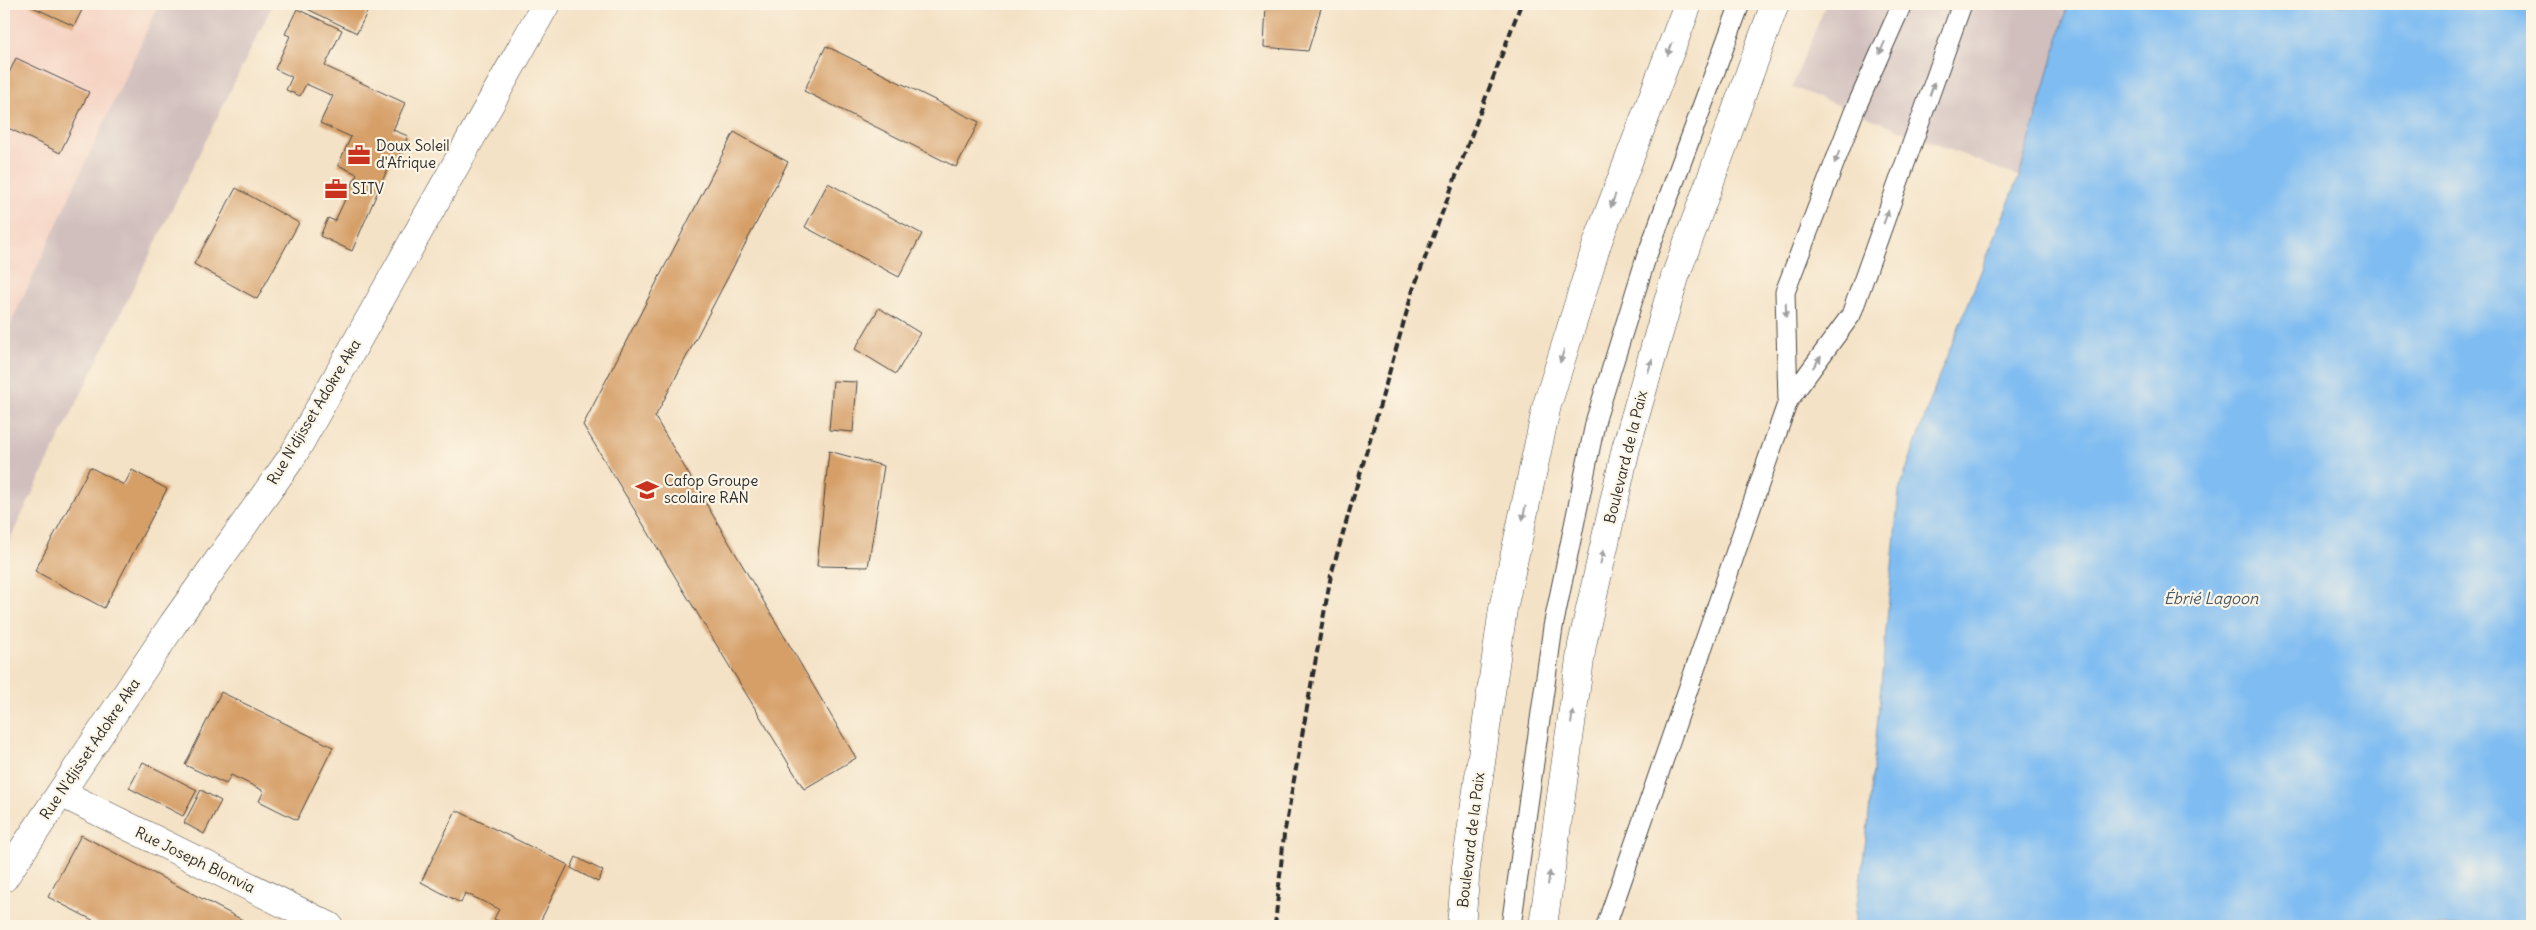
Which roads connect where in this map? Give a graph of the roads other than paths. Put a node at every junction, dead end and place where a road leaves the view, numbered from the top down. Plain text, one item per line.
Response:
1 (546, 4) edge
2 (1688, 4) edge
3 (1740, 4) edge
4 (1775, 4) edge
5 (1902, 4) edge
6 (1962, 4) edge
7 (1788, 402) junction
8 (61, 794) junction
9 (4, 878) edge
10 (329, 926) edge
11 (1461, 926) edge
12 (1511, 926) edge
13 (1543, 926) edge
14 (1606, 926) edge

1 - 8 main road, Rue N'djisset Adokre Aka
2 -> 11 main road, Boulevard de la Paix
3 - 12 lane
13 -> 4 main road, Boulevard de la Paix
5 -> 7 lane
7 -> 6 lane
7 - 14 lane
8 - 9 main road, Rue N'djisset Adokre Aka
8 - 10 main road, Rue Joseph Blonvia

